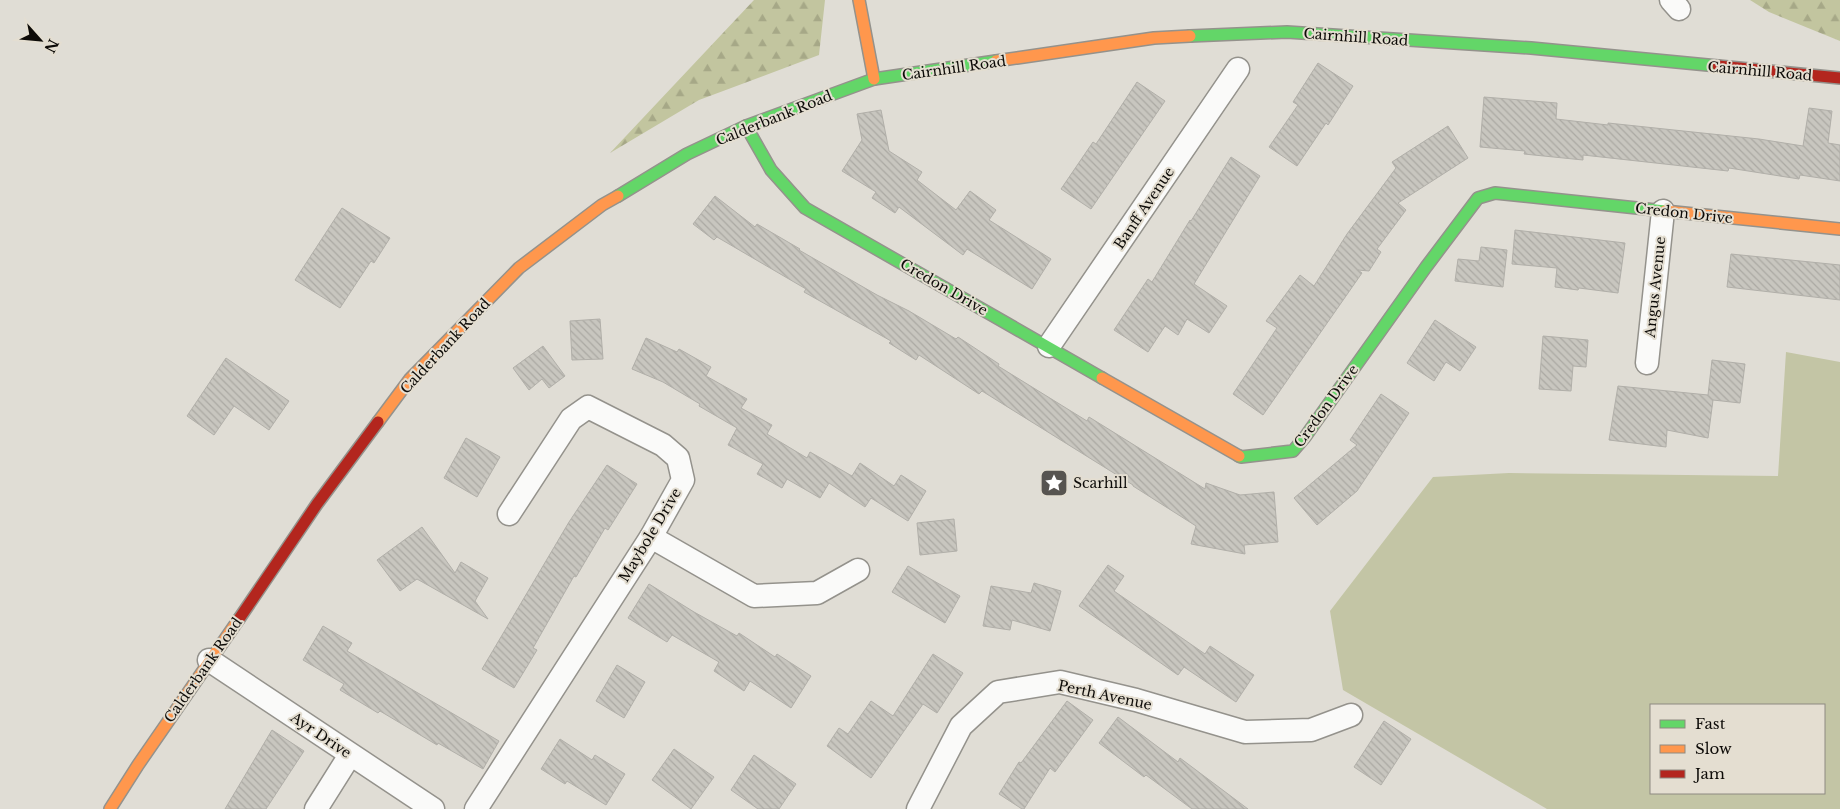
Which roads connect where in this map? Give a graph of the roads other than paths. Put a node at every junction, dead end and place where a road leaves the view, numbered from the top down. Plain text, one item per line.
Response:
1 (859, 0) edge
2 (1238, 69) dead end
3 (1840, 78) edge
4 (874, 79) junction
5 (746, 126) junction
6 (1663, 211) junction
7 (1840, 229) edge
8 (1049, 346) junction
9 (1647, 363) dead end
10 (509, 514) dead end
11 (650, 537) junction
12 (858, 570) dead end
13 (209, 660) junction
14 (1350, 715) dead end
15 (350, 755) junction
16 (110, 809) edge
17 (316, 809) edge
18 (433, 809) edge
19 (476, 809) edge
20 (918, 809) edge

1 - 4 main road
2 - 8 street, Banff Avenue
3 - 4 main road, Cairnhill Road
4 - 5 main road, Calderbank Road
5 - 8 main road, Credon Drive
5 - 13 main road, Calderbank Road
6 - 7 main road, Credon Drive
6 - 8 main road, Credon Drive
6 - 9 street, Angus Avenue
10 - 11 street, Maybole Drive
11 - 12 street
11 - 19 street, Maybole Drive
13 - 15 street, Ayr Drive
13 - 16 main road, Calderbank Road
14 - 20 street, Perth Avenue
15 - 17 street
15 - 18 street, Ayr Drive

